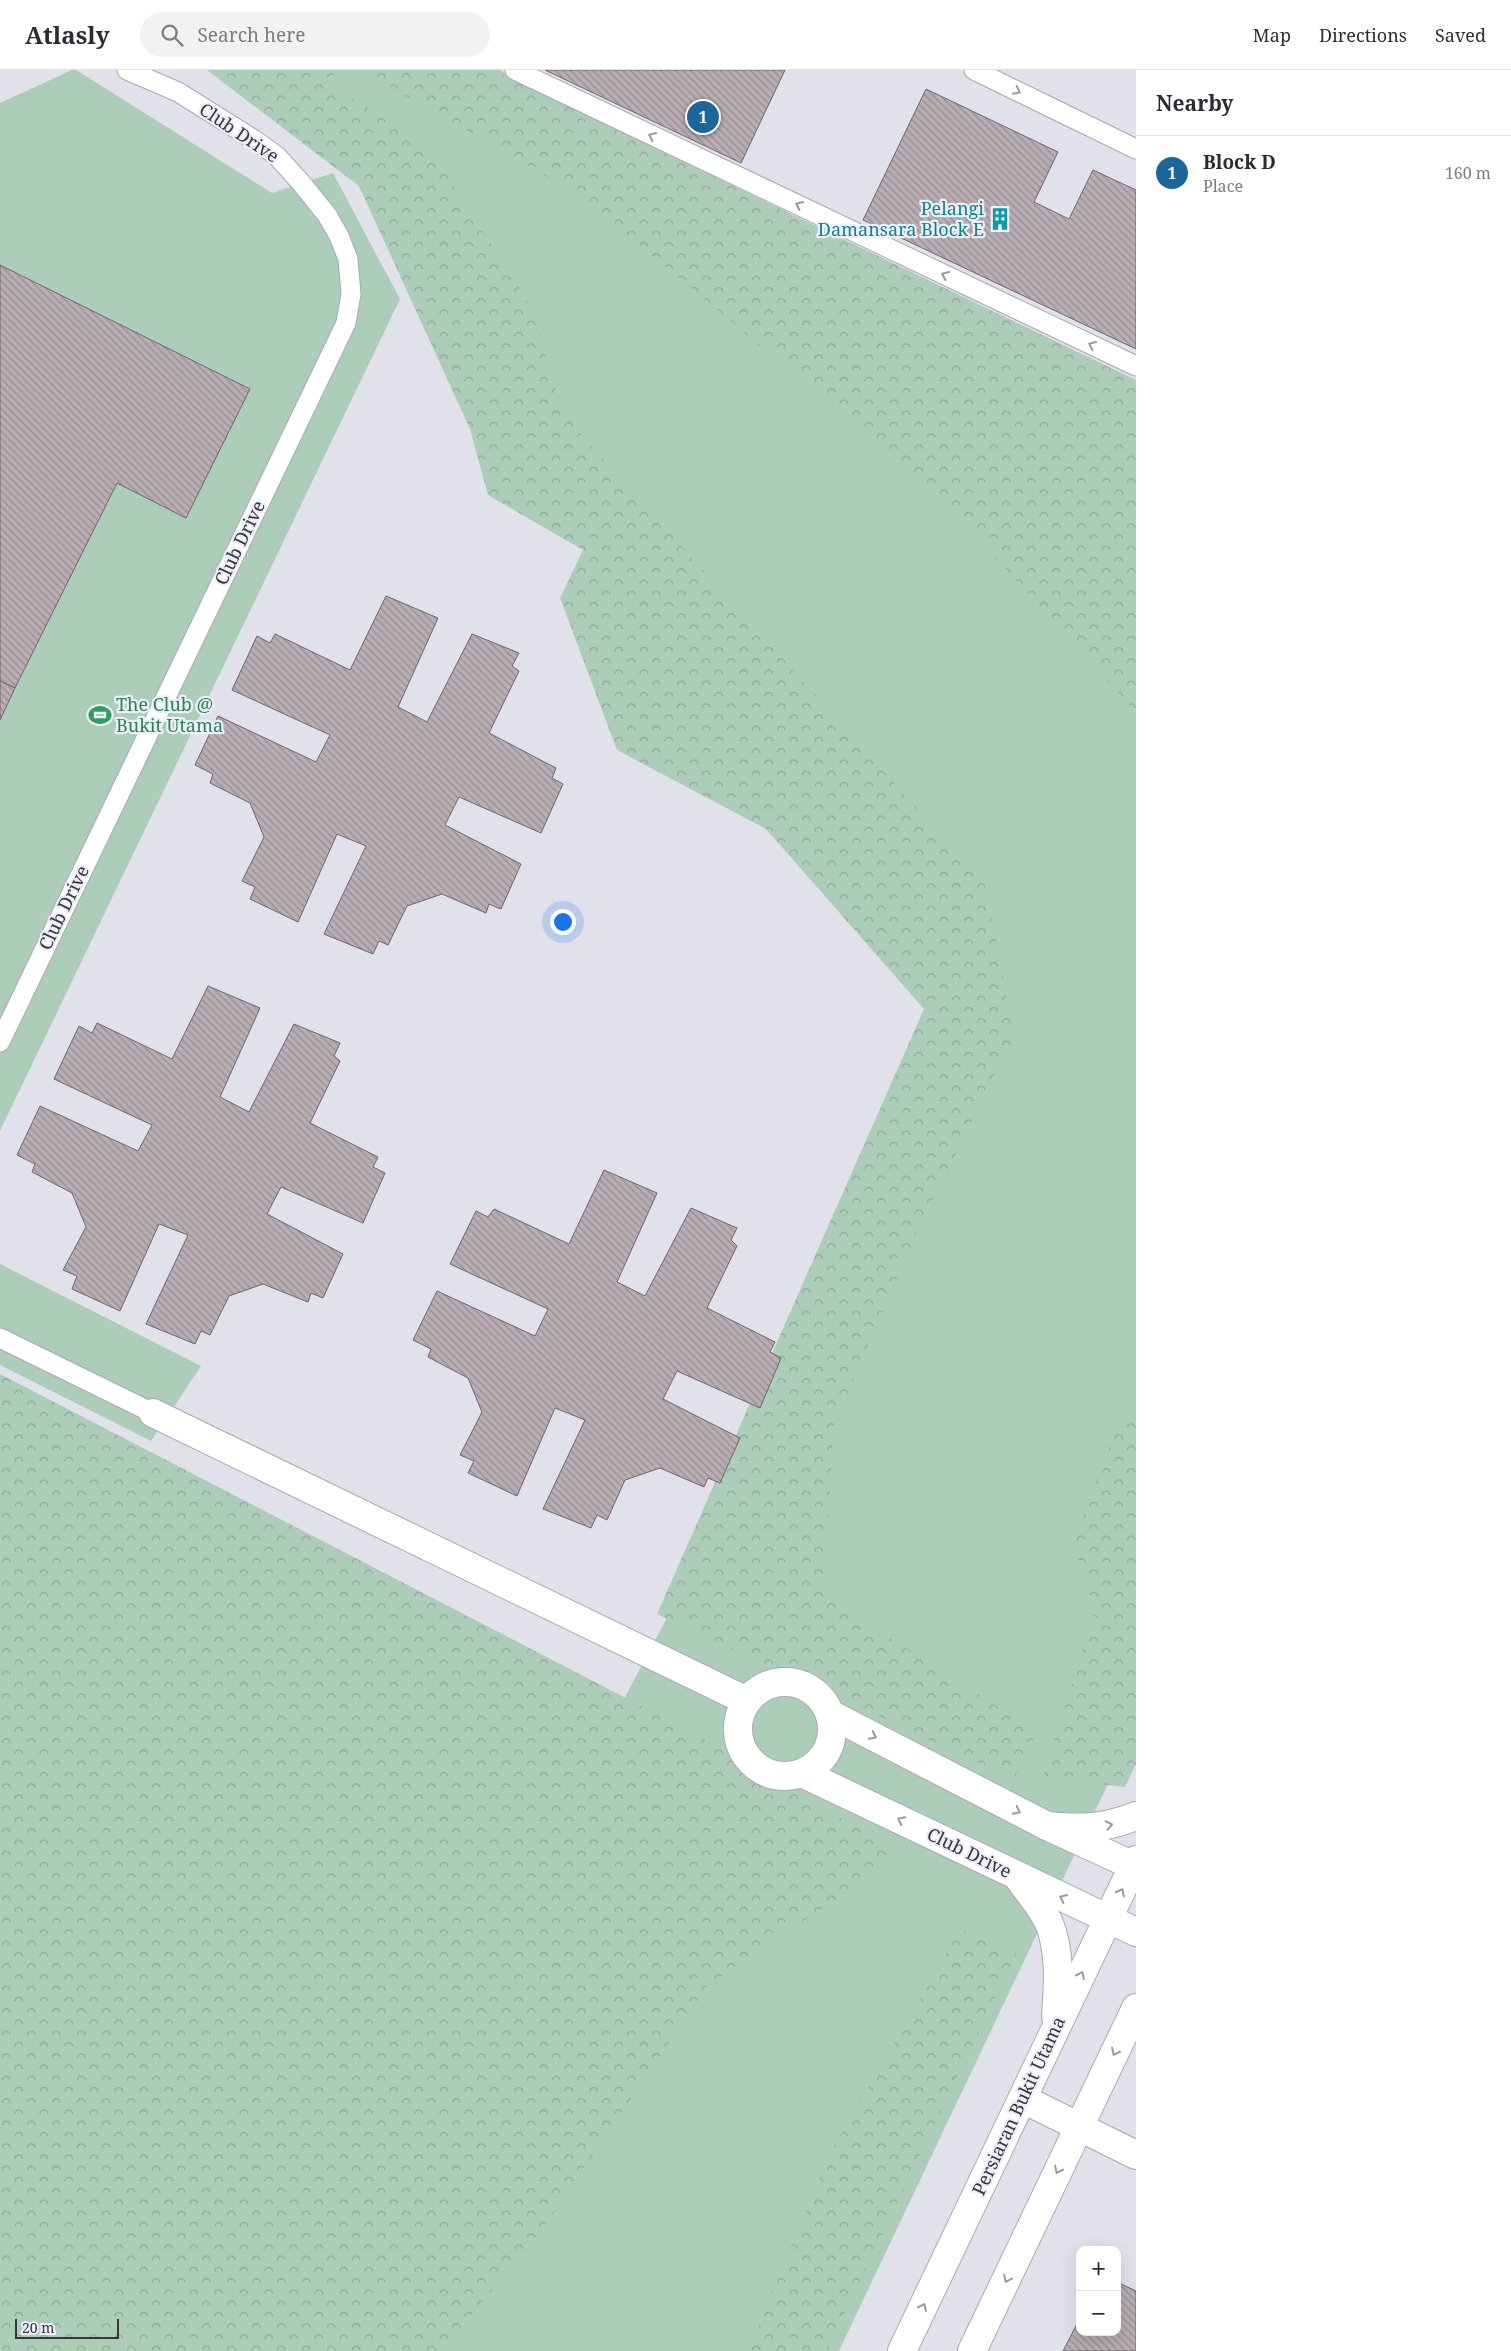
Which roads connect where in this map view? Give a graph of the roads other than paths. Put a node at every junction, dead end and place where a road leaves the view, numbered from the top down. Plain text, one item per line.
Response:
1 (126, 70) edge
2 (159, 70) edge
3 (514, 70) edge
4 (974, 70) edge
5 (178, 92) junction
6 (1136, 149) edge
7 (1136, 366) edge
8 (0, 1042) edge
9 (0, 1338) edge
10 (153, 1413) joint
11 (747, 1701) junction
12 (830, 1714) junction
13 (802, 1773) junction
14 (1136, 1816) edge
15 (1047, 1826) junction
16 (1135, 1864) edge
17 (1018, 1877) junction
18 (1108, 1918) junction
19 (1136, 1932) edge
20 (1136, 2008) edge
21 (1056, 2028) junction
22 (1023, 2099) junction
23 (1079, 2126) junction
24 (1136, 2155) edge
25 (902, 2351) edge
26 (972, 2351) edge

1 - 5 lane, Club Drive
2 - 5 lane, Club Drive
7 -> 3 lane
4 -> 6 lane
5 - 8 lane, Club Drive
9 - 10 lane
10 - 11 street
11 - 12 street
11 - 13 street
12 - 13 street
12 -> 15 street
17 -> 13 street, Club Drive
15 -> 14 street
15 - 16 street
18 -> 16 street, Persiaran Bukit Utama
18 -> 17 street, Club Drive
17 - 21 street
18 - 19 street, Club Drive
21 -> 18 street, Persiaran Bukit Utama
20 -> 23 street
21 - 22 street, Persiaran Bukit Utama
22 - 23 street
25 -> 22 street, Persiaran Bukit Utama
23 - 24 street
23 -> 26 street

